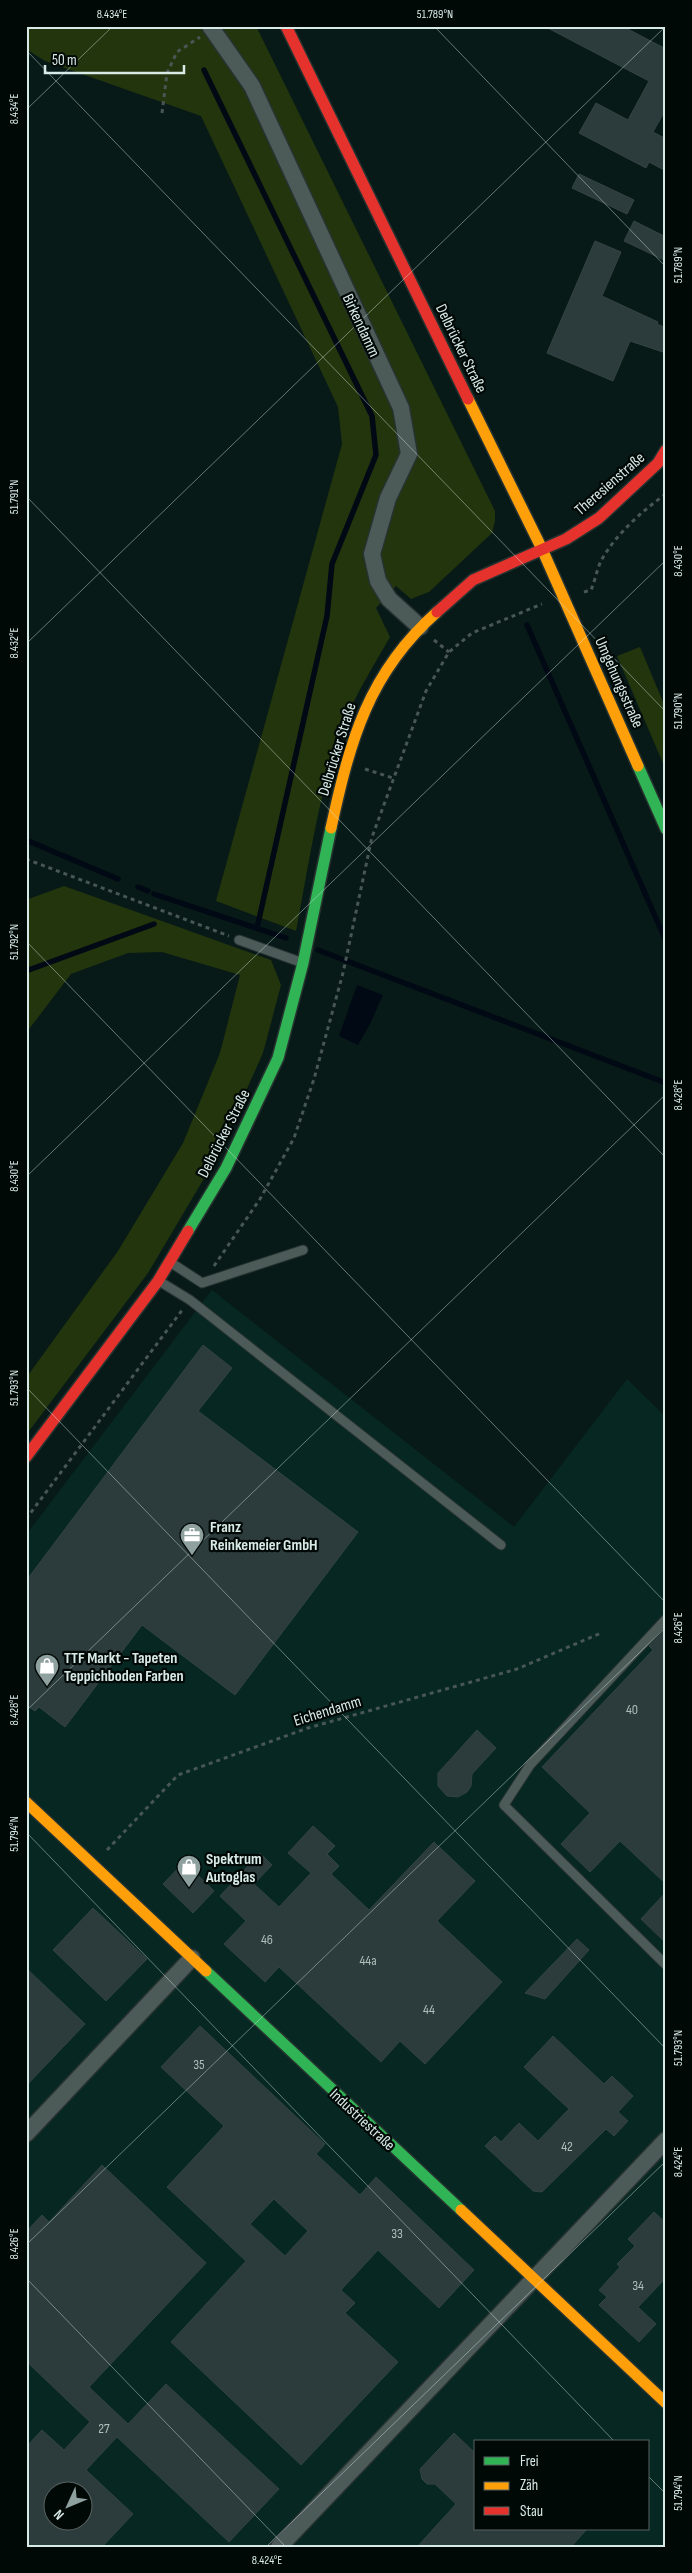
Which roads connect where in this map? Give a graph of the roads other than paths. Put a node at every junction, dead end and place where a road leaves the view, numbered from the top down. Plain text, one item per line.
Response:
1 (286, 26) edge
2 (212, 28) edge
3 (663, 461) edge
4 (542, 549) junction
5 (420, 627) junction
6 (666, 829) edge
7 (239, 940) road end
8 (303, 963) junction
9 (303, 1250) dead end
10 (170, 1262) junction
11 (158, 1281) junction
12 (26, 1457) edge
13 (501, 1545) dead end
14 (666, 1619) edge
15 (26, 1802) edge
16 (192, 1958) junction
17 (666, 1965) edge
18 (26, 2134) edge
19 (666, 2140) edge
20 (534, 2279) junction
21 (666, 2403) edge
22 (279, 2547) edge

1 - 4 street, Delbrücker Straße
2 - 5 street, Birkendamm
3 - 4 street, Theresienstraße
4 - 5 street, Delbrücker Straße
4 - 6 street, Umgehungsstraße
5 - 8 street, Delbrücker Straße
7 - 8 lane
8 - 10 street, Delbrücker Straße
9 - 10 lane
10 - 11 street, Delbrücker Straße
11 - 12 street, Delbrücker Straße
11 - 13 lane
14 - 17 lane
15 - 16 street, Industriestraße
16 - 18 street
16 - 20 street, Industriestraße
19 - 20 street
20 - 21 street, Industriestraße
20 - 22 street

